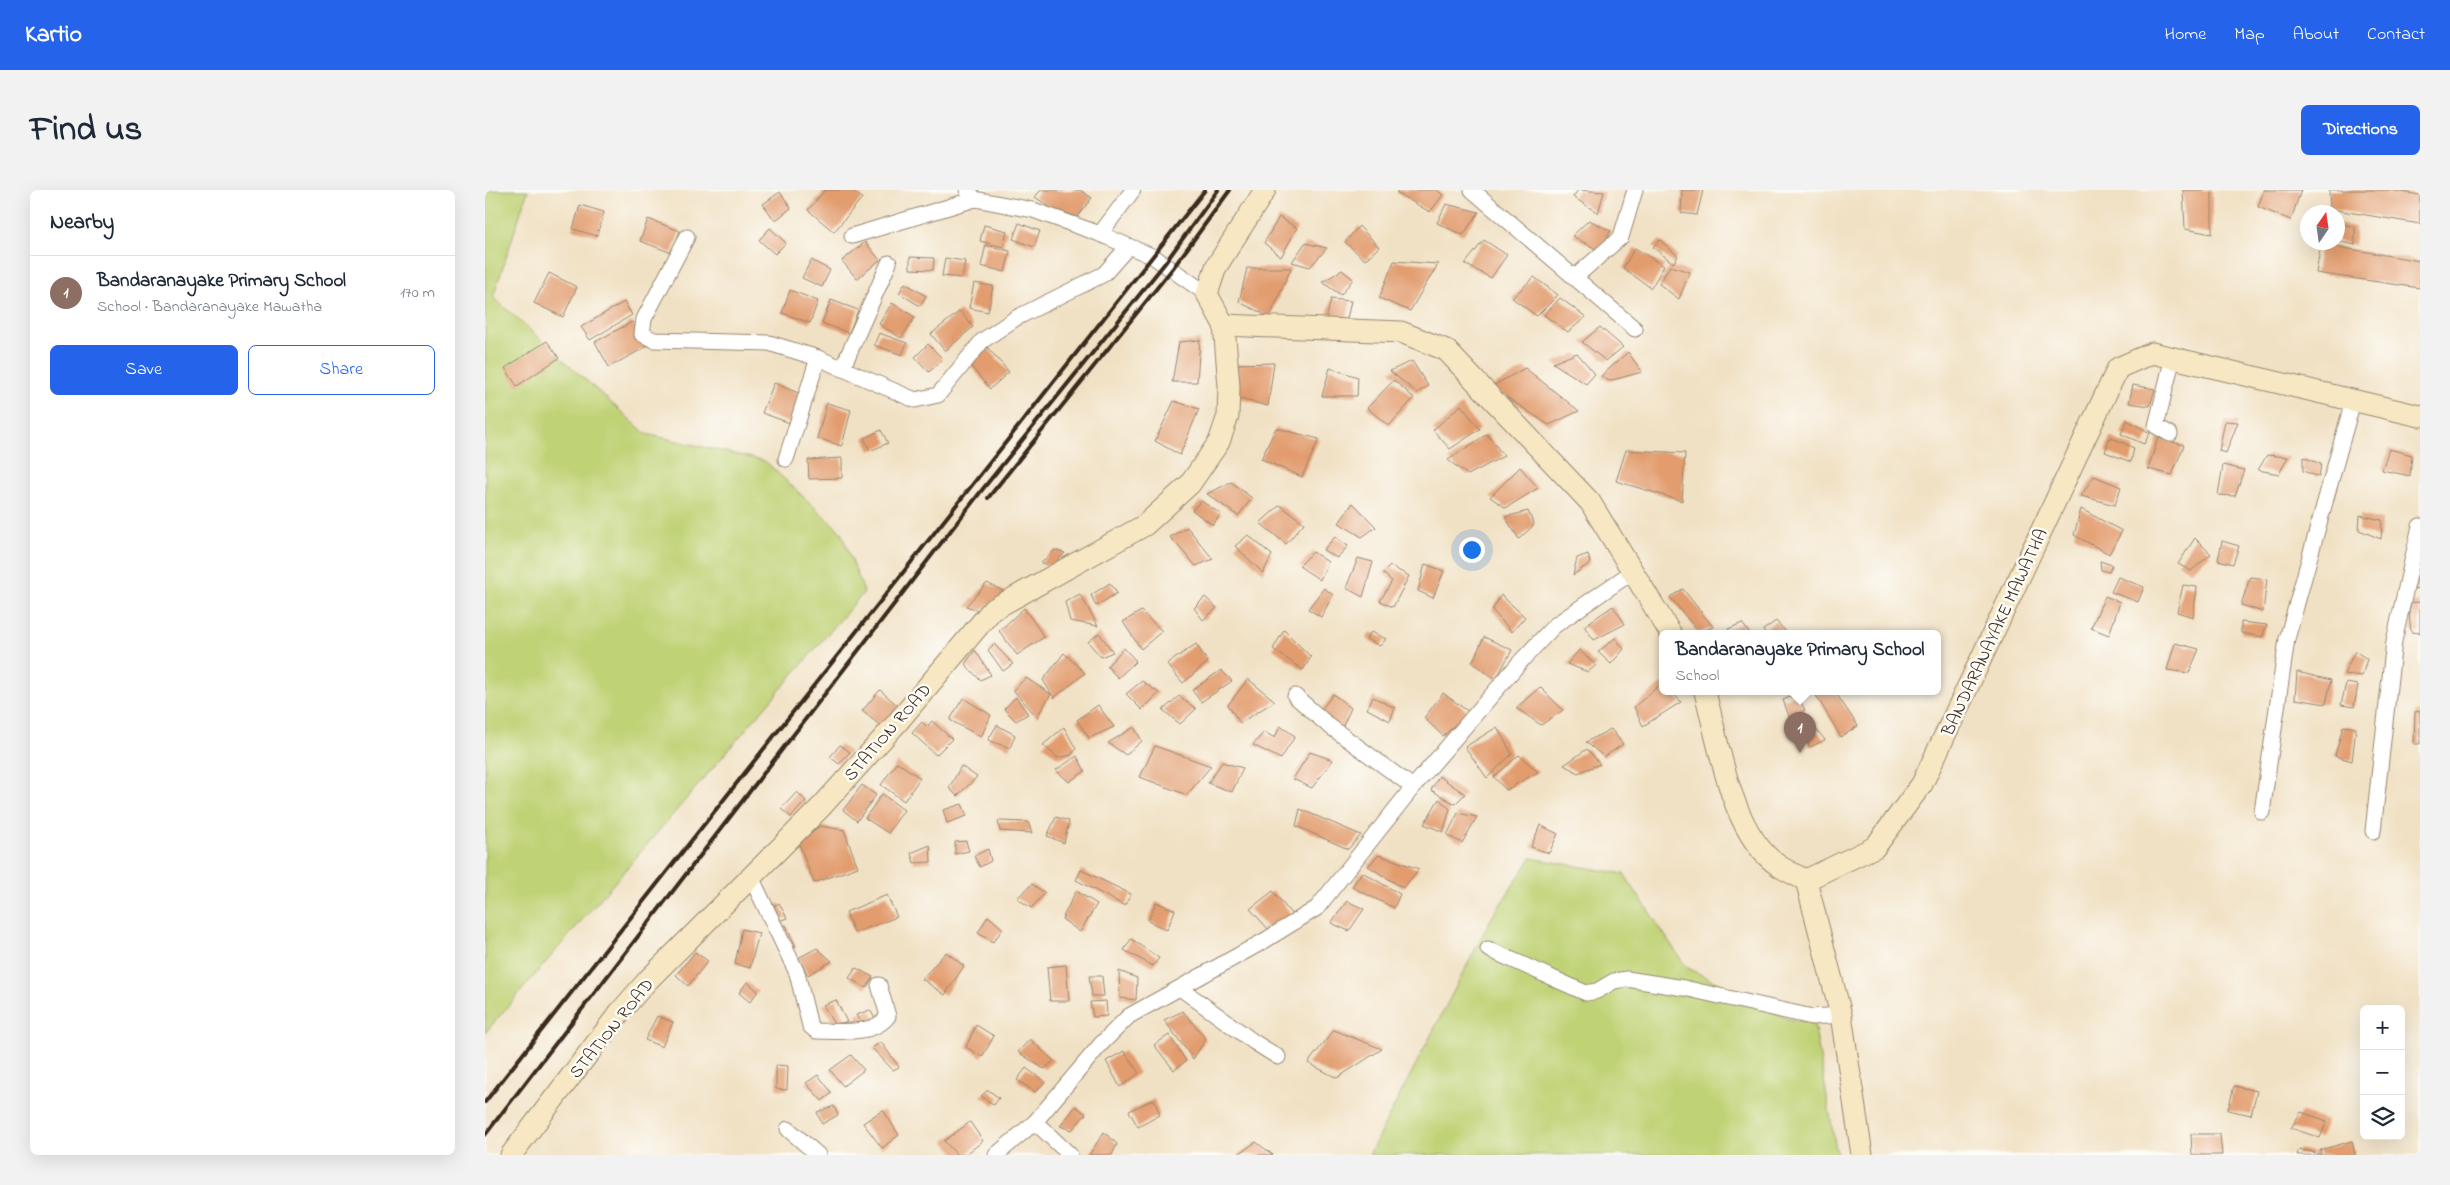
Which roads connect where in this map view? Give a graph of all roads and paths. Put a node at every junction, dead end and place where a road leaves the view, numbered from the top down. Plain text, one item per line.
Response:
1 (1133, 190) edge
2 (1265, 190) edge
3 (1472, 190) edge
4 (1635, 190) edge
5 (971, 195) edge
6 (1100, 234) junction
7 (852, 236) dead end
8 (687, 237) dead end
9 (1128, 247) junction
10 (889, 263) dead end
11 (1574, 278) junction
12 (1207, 294) junction
13 (1224, 325) junction
14 (1635, 328) dead end
15 (2173, 356) junction
16 (817, 358) junction
17 (842, 369) junction
18 (2353, 401) junction
19 (2420, 416) edge
20 (2170, 434) dead end
21 (786, 459) dead end
22 (2420, 526) edge
23 (1632, 572) junction
24 (1668, 630) edge
25 (1706, 695) edge
26 (1295, 696) dead end
27 (1413, 787) junction
28 (2263, 812) dead end
29 (2373, 831) dead end
30 (751, 877) junction
31 (1806, 880) junction
32 (1488, 949) dead end
33 (879, 985) dead end
34 (1180, 988) junction
35 (1841, 1015) junction
36 (1279, 1057) dead end
37 (1035, 1122) junction
38 (788, 1129) dead end
39 (511, 1155) edge
40 (818, 1155) edge
41 (996, 1155) edge
42 (1070, 1155) edge
43 (1862, 1155) edge

1 - 6 street
2 - 12 street
3 - 11 street
4 - 11 street
5 - 6 street
5 - 7 street
6 - 9 street
8 - 16 street
9 - 12 street
9 - 17 street
10 - 17 street
11 - 14 street
12 - 13 street
13 - 23 street
13 - 30 street, STATION ROAD
15 - 18 street, BANDARANAYAKE MAWATHA
15 - 20 street
15 - 31 street, BANDARANAYAKE MAWATHA
16 - 17 street
16 - 21 street
18 - 19 street, BANDARANAYAKE MAWATHA
18 - 28 street
22 - 29 street
23 - 24 street
23 - 27 street
25 - 31 street
26 - 27 street
27 - 34 street
30 - 33 street
30 - 39 street, STATION ROAD
31 - 35 street
32 - 35 street
34 - 36 street
34 - 37 street
35 - 43 street
37 - 41 street
37 - 42 street
38 - 40 street

